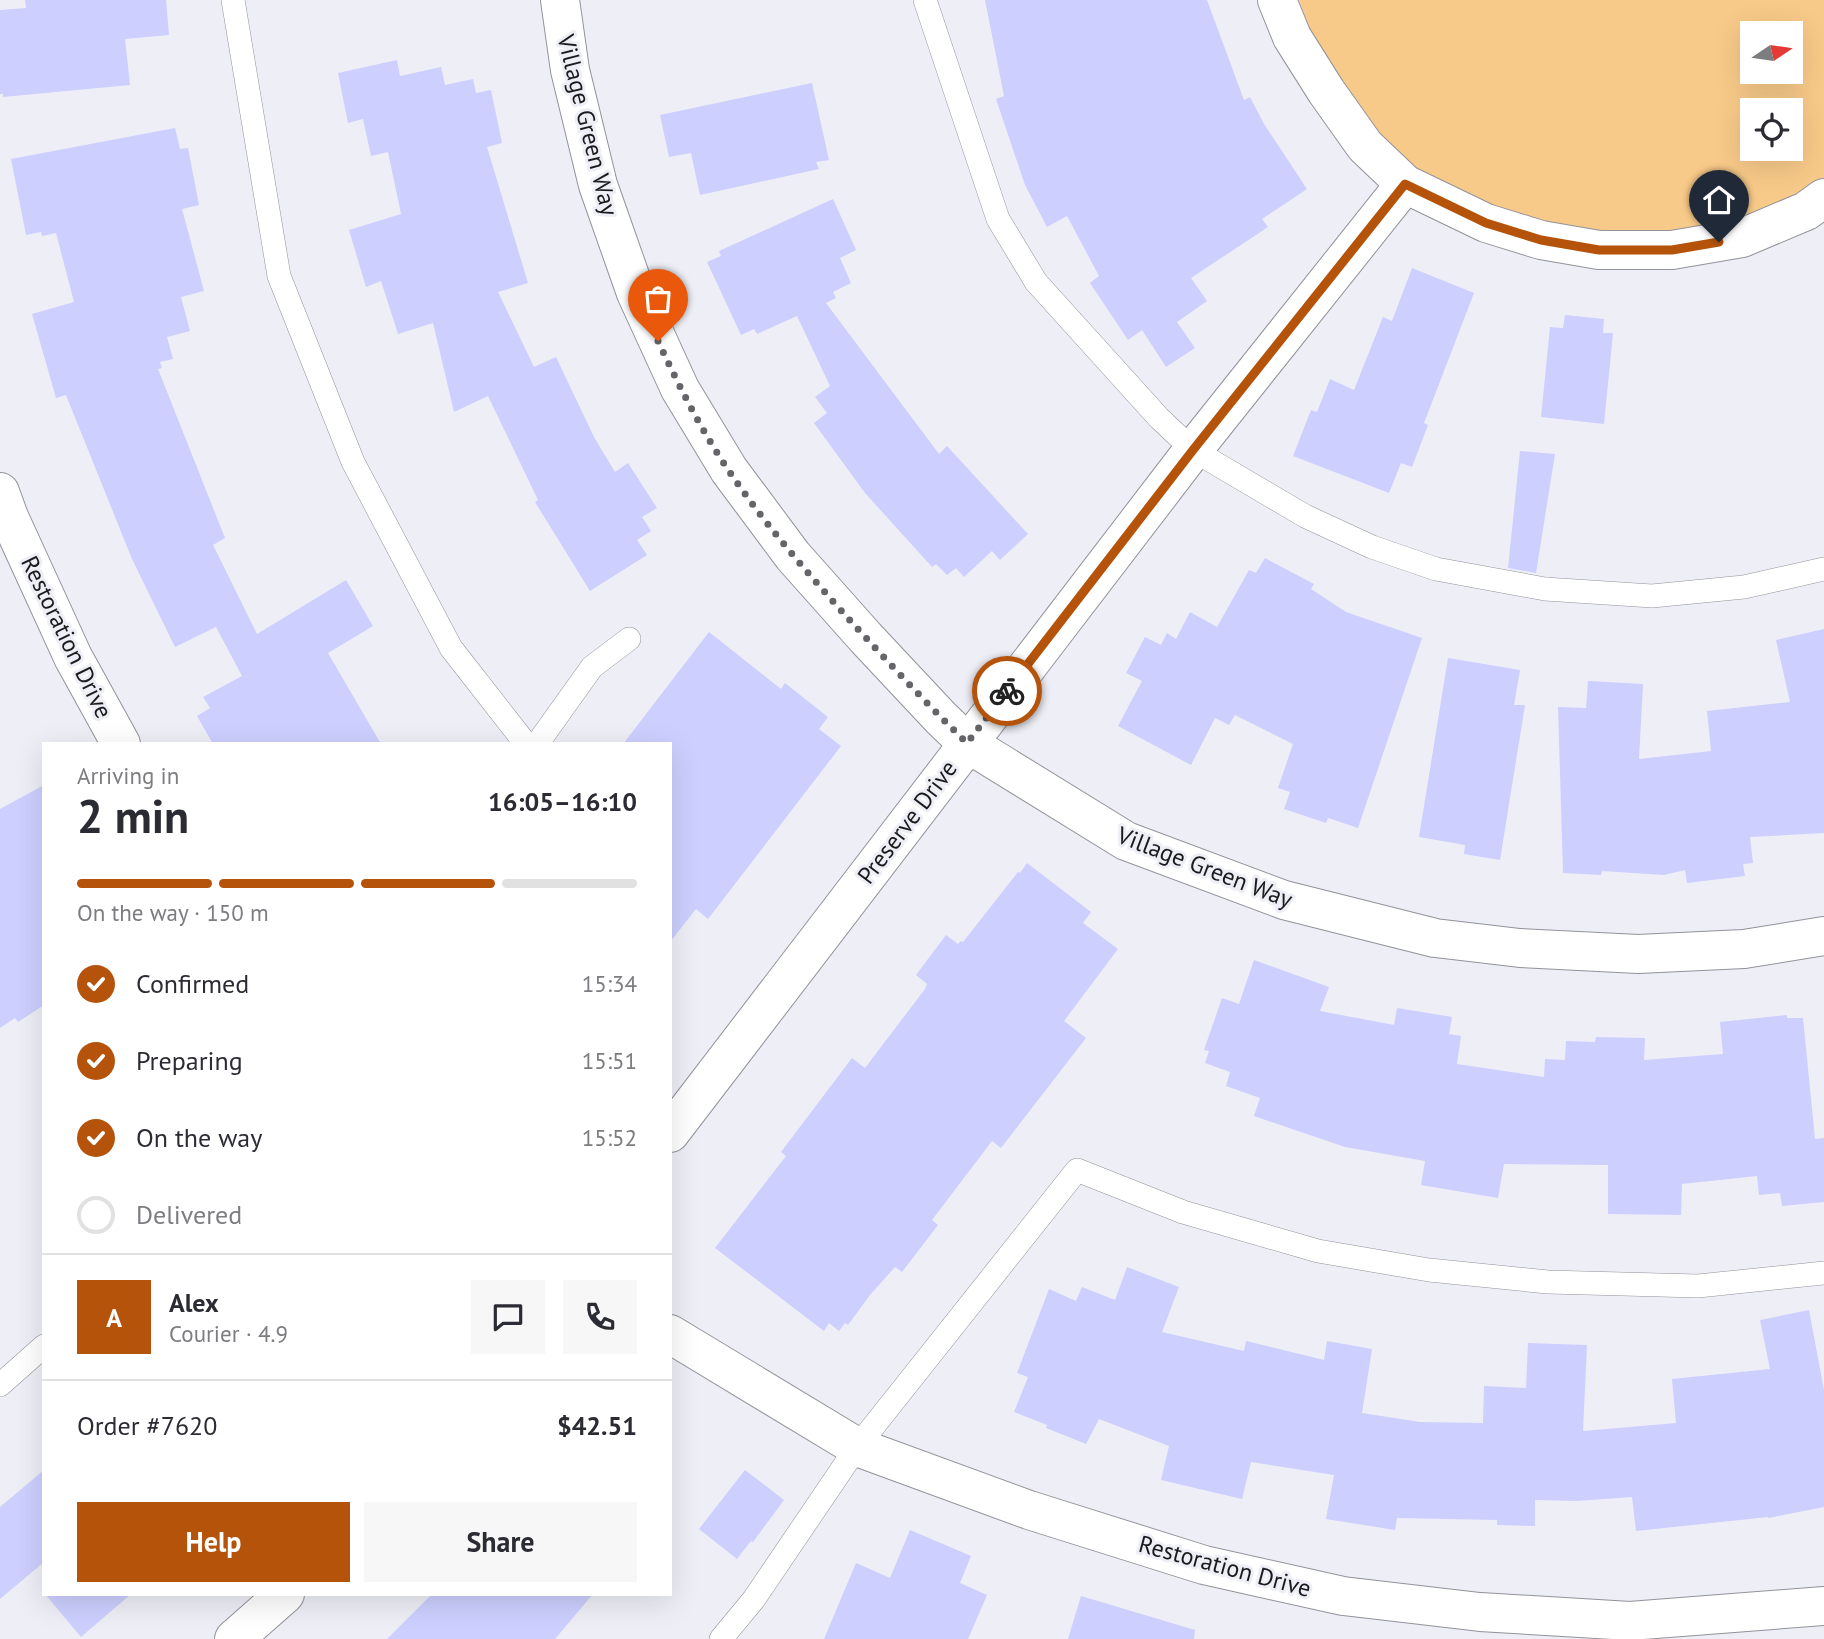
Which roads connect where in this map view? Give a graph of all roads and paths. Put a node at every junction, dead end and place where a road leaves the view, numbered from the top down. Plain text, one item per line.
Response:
1 (233, 0) edge
2 (561, 0) edge
3 (925, 0) edge
4 (1277, 0) edge
5 (1405, 184) junction
6 (1824, 198) edge
7 (1193, 450) junction
8 (0, 492) edge
9 (1824, 569) edge
10 (629, 639) dead end
11 (120, 742) edge
12 (524, 742) edge
13 (538, 742) edge
14 (967, 743) junction
15 (1824, 936) edge
16 (672, 1130) edge
17 (1824, 1273) edge
18 (672, 1335) edge
19 (42, 1348) edge
20 (0, 1385) edge
21 (857, 1447) junction
22 (283, 1596) edge
23 (1824, 1606) edge
24 (234, 1639) edge
25 (721, 1639) edge

1 - 12 lane
2 - 14 street, Village Green Way
3 - 7 lane
4 - 5 street
5 - 6 street
5 - 7 street, Preserve Drive
7 - 9 lane
7 - 14 street, Preserve Drive
8 - 11 street, Restoration Drive
10 - 13 lane
14 - 15 street, Village Green Way
14 - 16 street, Preserve Drive
17 - 21 lane
18 - 21 street, Restoration Drive
19 - 20 lane
21 - 23 street, Restoration Drive
21 - 25 lane
22 - 24 street

